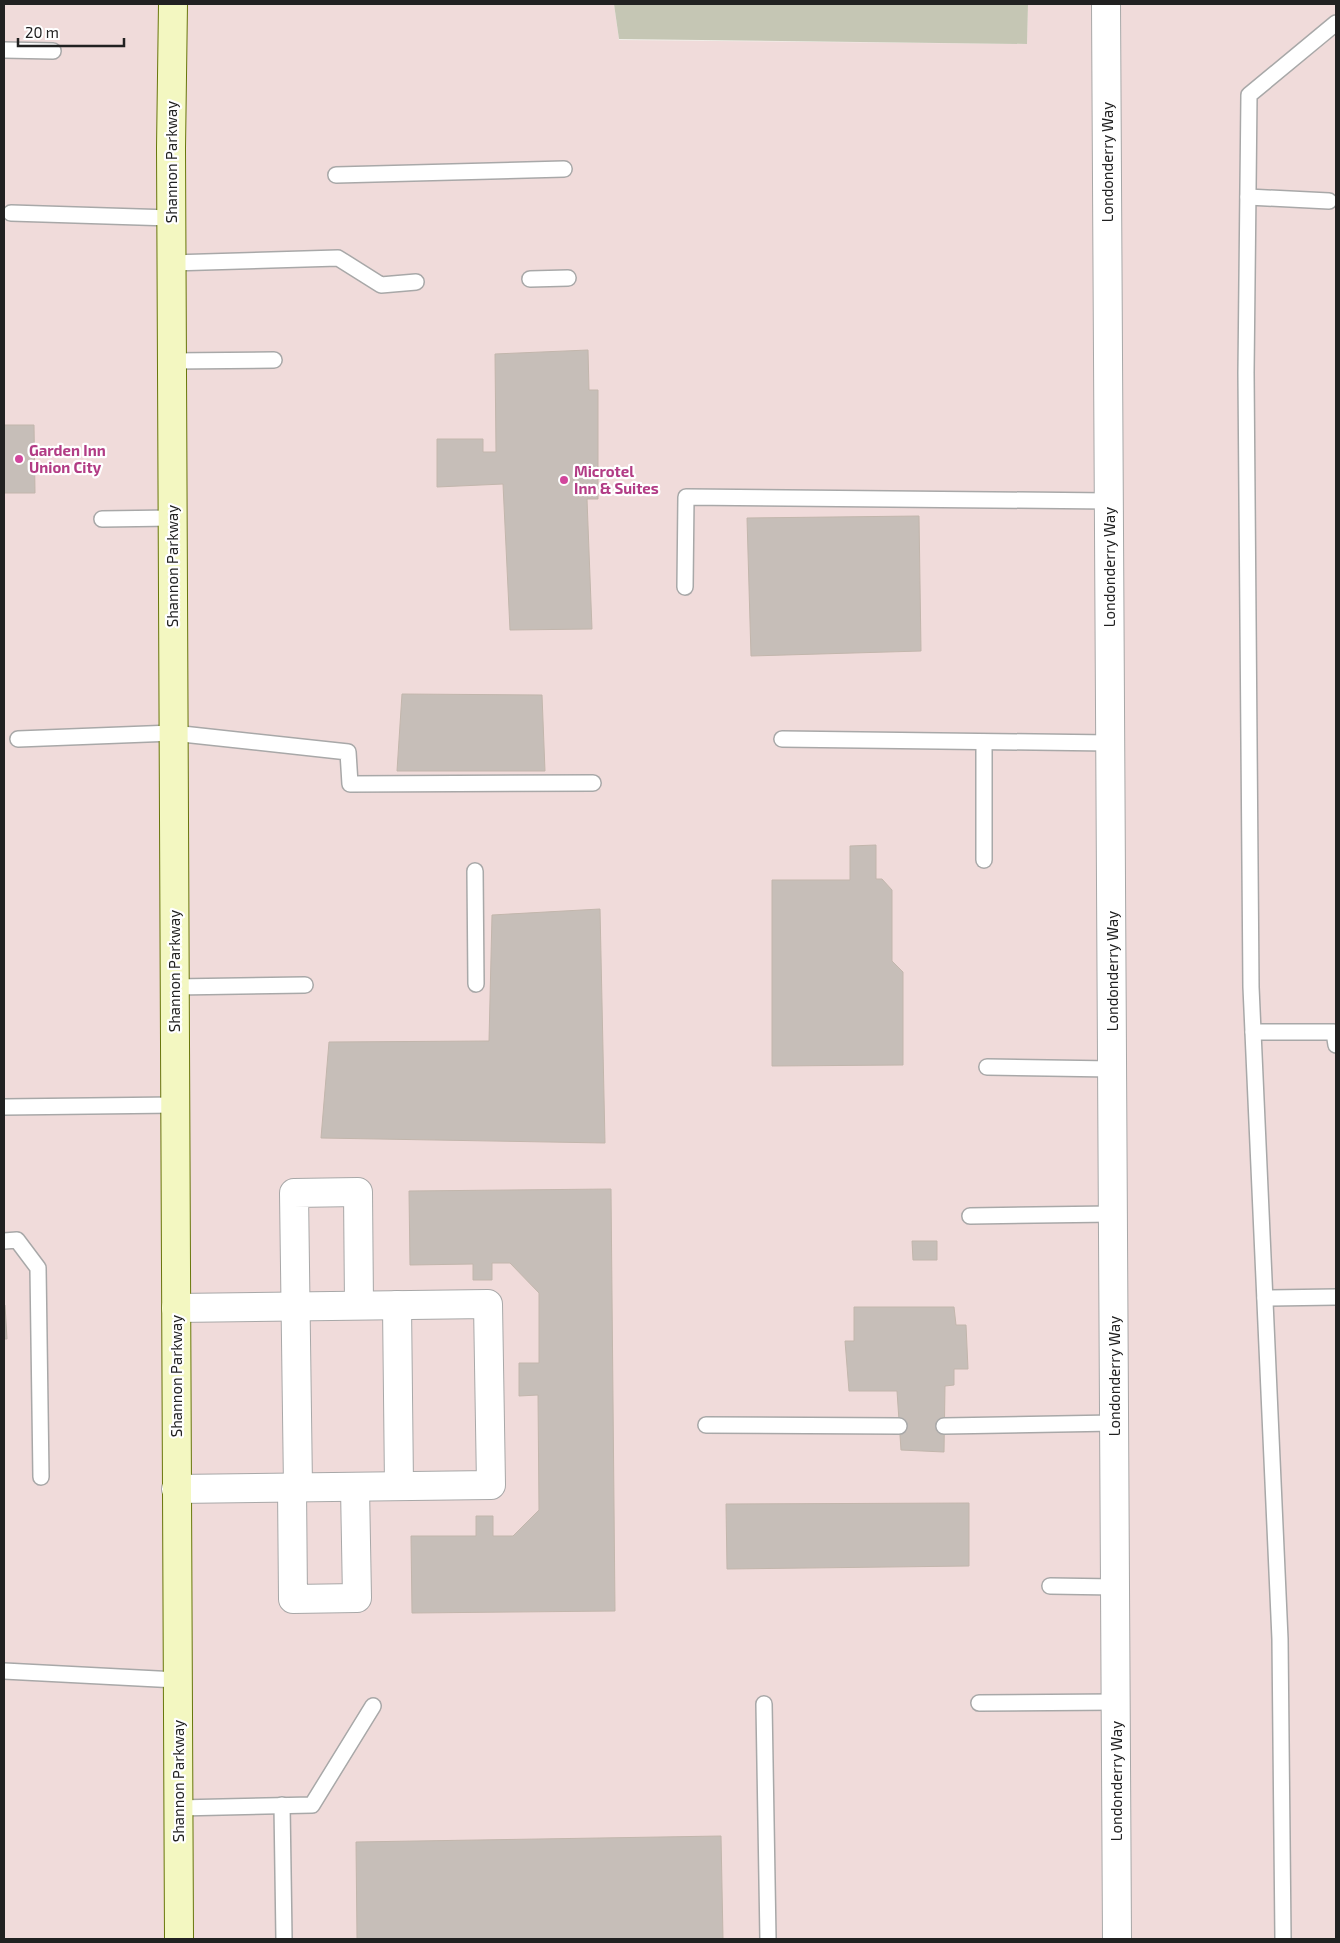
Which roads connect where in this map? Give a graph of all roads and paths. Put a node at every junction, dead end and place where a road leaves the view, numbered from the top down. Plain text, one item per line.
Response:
1 (174, 4) edge
2 (1106, 4) edge
3 (1336, 22) edge
4 (4, 50) edge
5 (53, 51) dead end
6 (564, 169) dead end
7 (336, 175) dead end
8 (1248, 197) junction
9 (1329, 201) dead end
10 (11, 213) dead end
11 (171, 218) junction
12 (171, 264) junction
13 (568, 278) dead end
14 (530, 279) dead end
15 (416, 282) dead end
16 (274, 360) dead end
17 (172, 361) junction
18 (1109, 501) junction
19 (172, 518) junction
20 (102, 519) dead end
21 (685, 587) dead end
22 (173, 733) junction
23 (18, 739) dead end
24 (782, 739) dead end
25 (984, 742) junction
26 (1110, 743) junction
27 (593, 783) dead end
28 (984, 860) dead end
29 (475, 871) dead end
30 (476, 984) dead end
31 (305, 985) dead end
32 (174, 986) junction
33 (1253, 1032) junction
34 (1336, 1045) edge
35 (987, 1067) dead end
36 (1112, 1069) junction
37 (175, 1105) junction
38 (4, 1107) edge
39 (1113, 1214) junction
40 (970, 1216) dead end
41 (4, 1241) edge
42 (1336, 1297) edge
43 (1265, 1298) junction
44 (359, 1305) junction
45 (397, 1305) junction
46 (296, 1306) junction
47 (176, 1308) junction
48 (1114, 1423) junction
49 (706, 1425) dead end
50 (899, 1426) dead end
51 (944, 1426) dead end
52 (41, 1477) dead end
53 (399, 1486) junction
54 (295, 1487) junction
55 (355, 1487) junction
56 (176, 1489) junction
57 (1050, 1586) dead end
58 (1115, 1587) junction
59 (4, 1671) edge
60 (178, 1680) junction
61 (979, 1702) dead end
62 (1116, 1702) junction
63 (764, 1704) dead end
64 (373, 1706) dead end
65 (282, 1805) junction
66 (178, 1808) junction
67 (179, 1939) edge
68 (284, 1939) edge
69 (768, 1939) edge
70 (1117, 1939) edge
71 (1283, 1939) edge

1 - 11 street, Shannon Parkway
2 - 18 street, Londonderry Way
3 - 8 lane
4 - 5 lane
6 - 7 lane
8 - 9 lane
8 - 33 lane
10 - 11 lane
11 - 12 street, Shannon Parkway
12 - 15 lane
12 - 17 street, Shannon Parkway
13 - 14 lane
16 - 17 lane
17 - 19 street, Shannon Parkway
18 - 21 lane
18 - 26 street, Londonderry Way
19 - 20 lane
19 - 22 street, Shannon Parkway
22 - 23 lane
22 - 27 lane
22 - 32 street, Shannon Parkway
24 - 25 lane
25 - 26 lane
25 - 28 lane
26 - 36 street, Londonderry Way
29 - 30 lane
31 - 32 lane
32 - 37 street, Shannon Parkway
33 - 34 lane
33 - 43 lane
35 - 36 lane
36 - 39 street, Londonderry Way
37 - 38 lane
37 - 47 street, Shannon Parkway
39 - 40 lane
39 - 48 street, Londonderry Way
41 - 52 lane
42 - 43 lane
43 - 71 lane
44 - 45 street
44 - 46 street
44 - 46 street
45 - 53 street
45 - 53 street
46 - 47 street
46 - 54 street
47 - 56 street, Shannon Parkway
48 - 51 lane
48 - 58 street, Londonderry Way
49 - 50 lane
53 - 55 street
54 - 55 street
54 - 55 street
54 - 56 street
56 - 60 street, Shannon Parkway
57 - 58 lane
58 - 62 street, Londonderry Way
59 - 60 lane
60 - 66 street, Shannon Parkway
61 - 62 lane
62 - 70 street, Londonderry Way
63 - 69 lane
64 - 65 lane
65 - 66 lane
65 - 68 lane
66 - 67 street, Shannon Parkway

